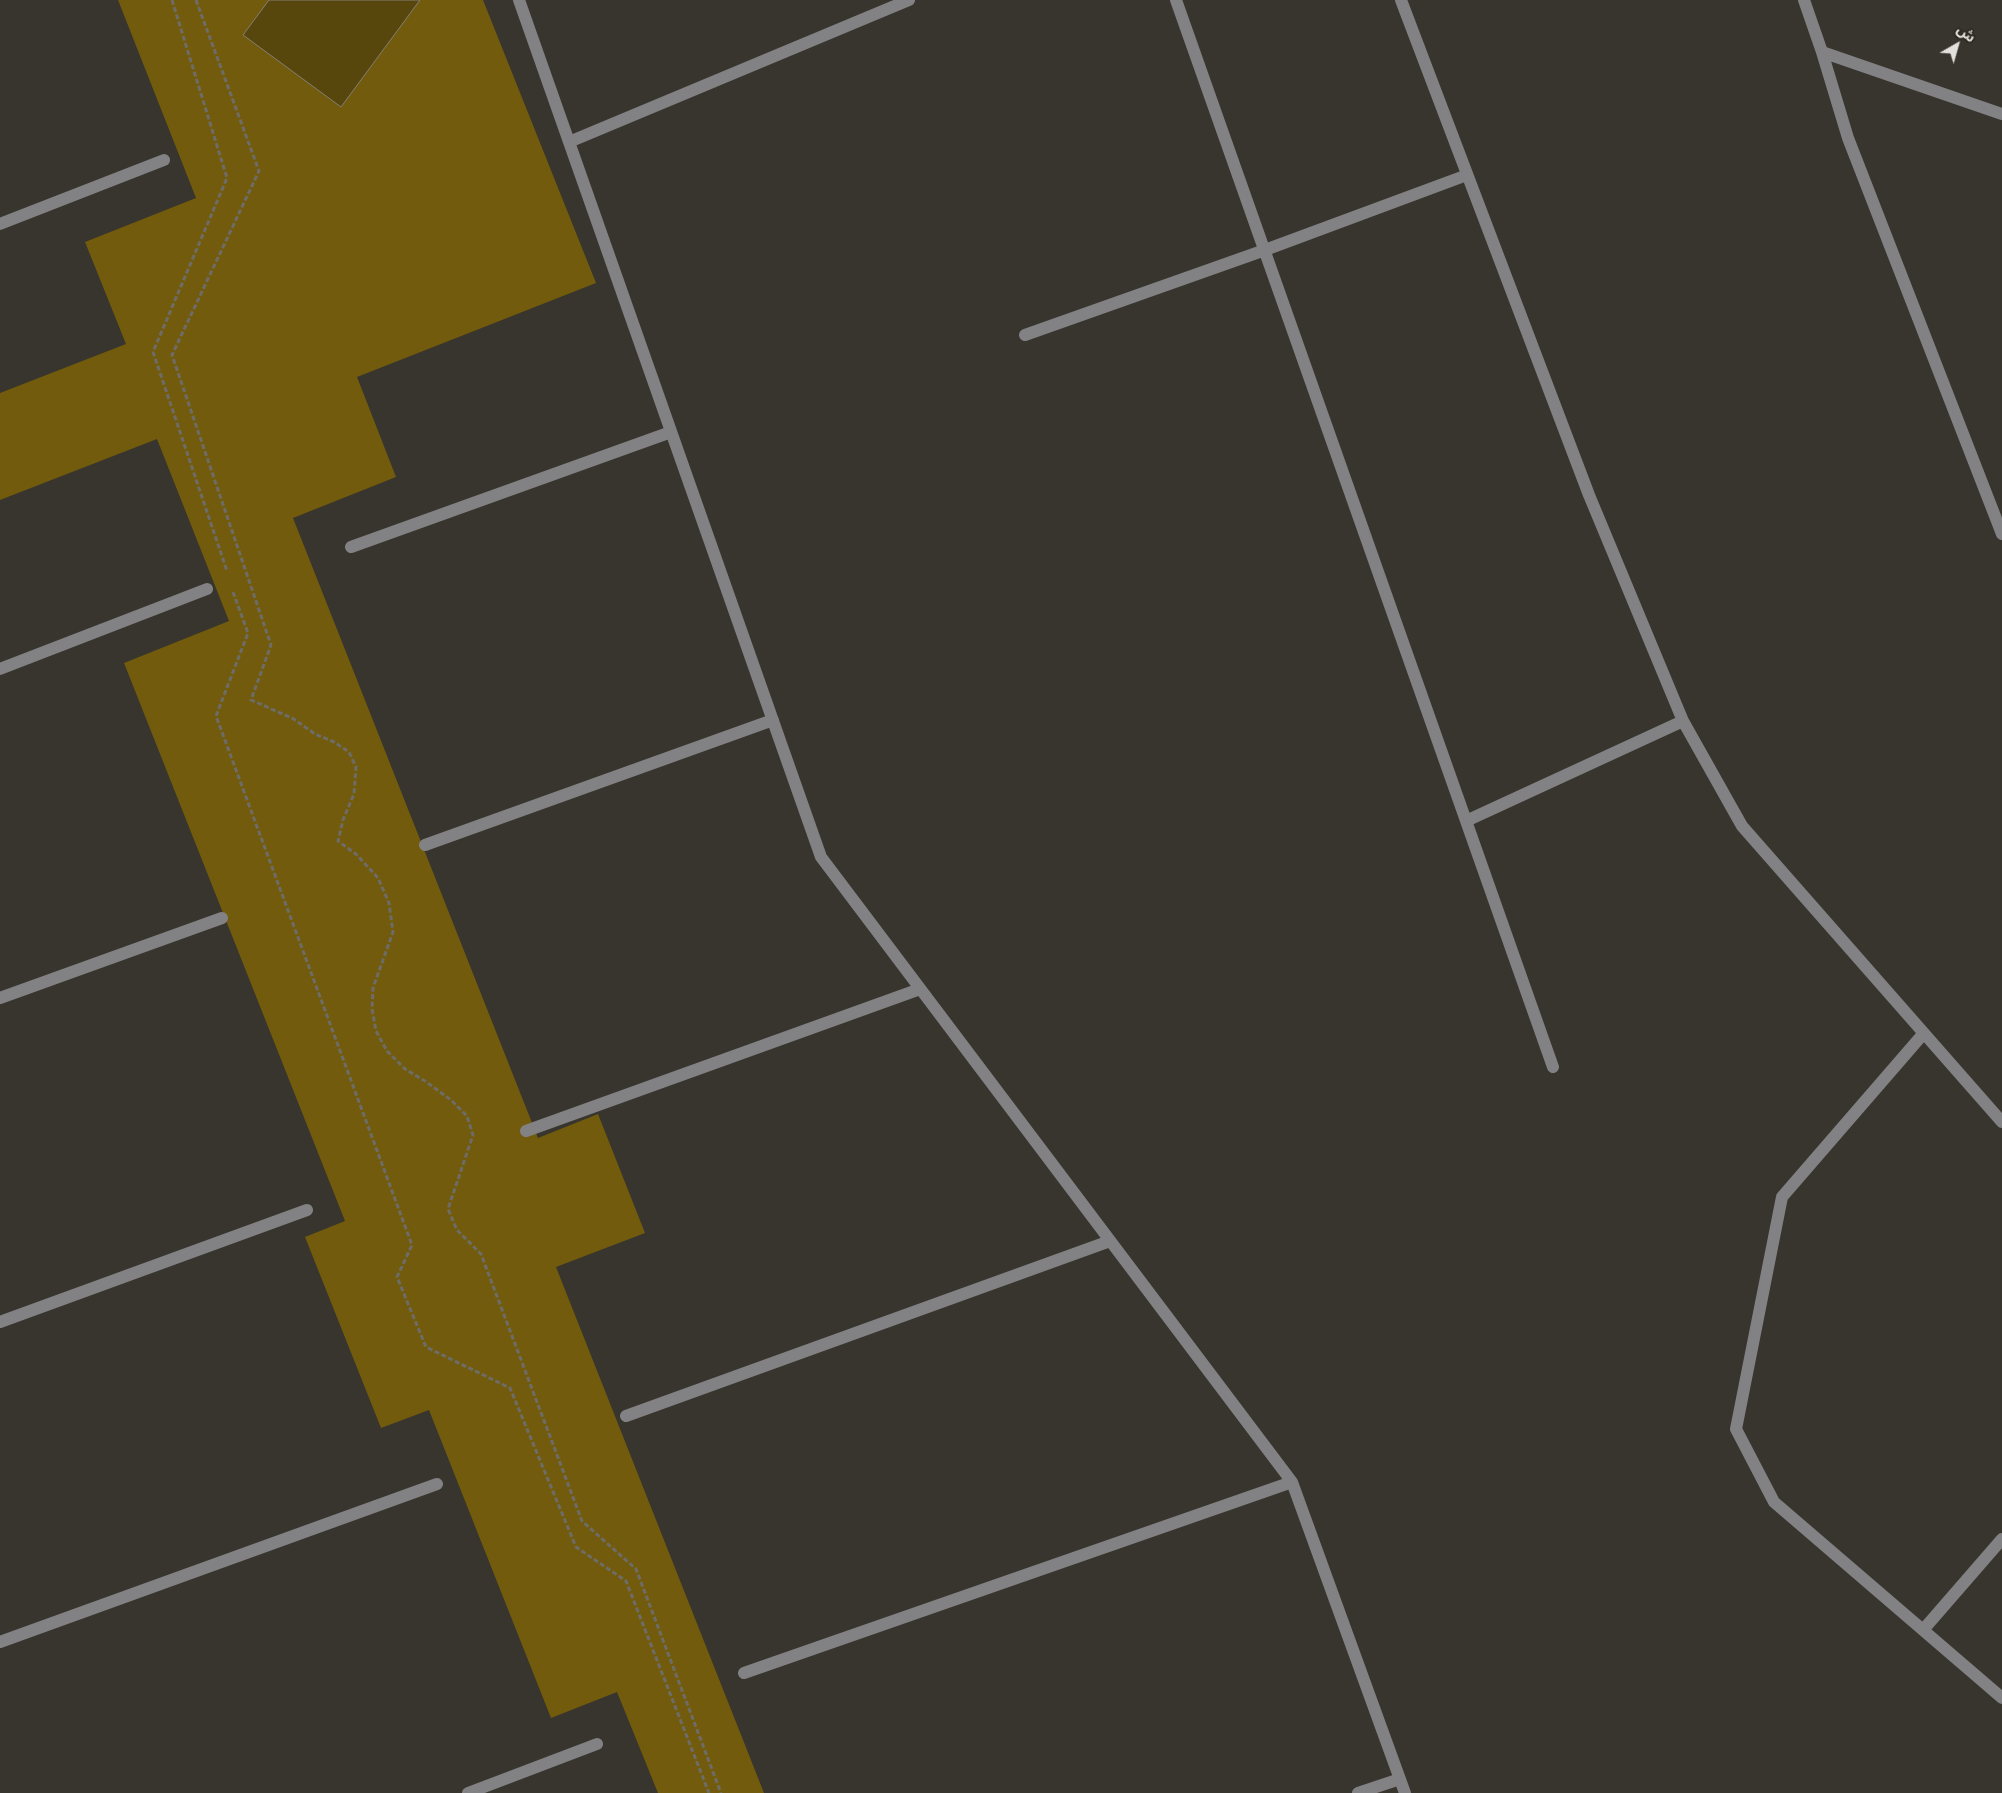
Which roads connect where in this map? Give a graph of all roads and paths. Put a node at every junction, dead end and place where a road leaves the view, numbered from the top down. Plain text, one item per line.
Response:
1 (172, 0) edge
2 (196, 0) edge
3 (519, 0) edge
4 (909, 0) edge
5 (1176, 0) edge
6 (1401, 0) edge
7 (1804, 0) edge
8 (1822, 52) junction
9 (2002, 114) edge
10 (569, 142) junction
11 (164, 160) dead end
12 (1468, 175) junction
13 (0, 224) edge
14 (1265, 250) junction
15 (1025, 335) dead end
16 (671, 432) junction
17 (2002, 534) edge
18 (351, 547) dead end
19 (229, 577) dead end
20 (232, 586) dead end
21 (207, 589) dead end
22 (0, 670) edge
23 (773, 720) junction
24 (1683, 721) junction
25 (1466, 821) junction
26 (425, 845) dead end
27 (222, 918) dead end
28 (920, 989) junction
29 (0, 998) edge
30 (1924, 1033) junction
31 (1553, 1067) dead end
32 (2002, 1122) edge
33 (526, 1131) dead end
34 (308, 1210) dead end
35 (1110, 1241) junction
36 (0, 1322) edge
37 (626, 1416) dead end
38 (1292, 1482) junction
39 (437, 1484) dead end
40 (2002, 1540) edge
41 (1923, 1630) junction
42 (0, 1642) edge
43 (744, 1673) dead end
44 (2002, 1698) edge
45 (597, 1744) dead end
46 (1400, 1780) junction
47 (468, 1793) edge
48 (709, 1793) edge
49 (721, 1793) edge
50 (1358, 1793) edge
51 (1405, 1793) edge

1 - 19 path
2 - 49 path
3 - 10 street
4 - 10 street
5 - 14 street
6 - 12 street
7 - 8 street
8 - 9 street
8 - 17 street
10 - 16 street
11 - 13 street
12 - 14 street
12 - 24 street
14 - 15 street
14 - 25 street
16 - 18 street
16 - 23 street
20 - 48 path
21 - 22 street
23 - 26 street
23 - 28 street
24 - 25 street
24 - 30 street
25 - 31 street
27 - 29 street
28 - 33 street
28 - 35 street
30 - 32 street
30 - 41 street
34 - 36 street
35 - 37 street
35 - 38 street
38 - 43 street
38 - 46 street
39 - 42 street
40 - 41 street
41 - 44 street
45 - 47 street
46 - 50 street
46 - 51 street

